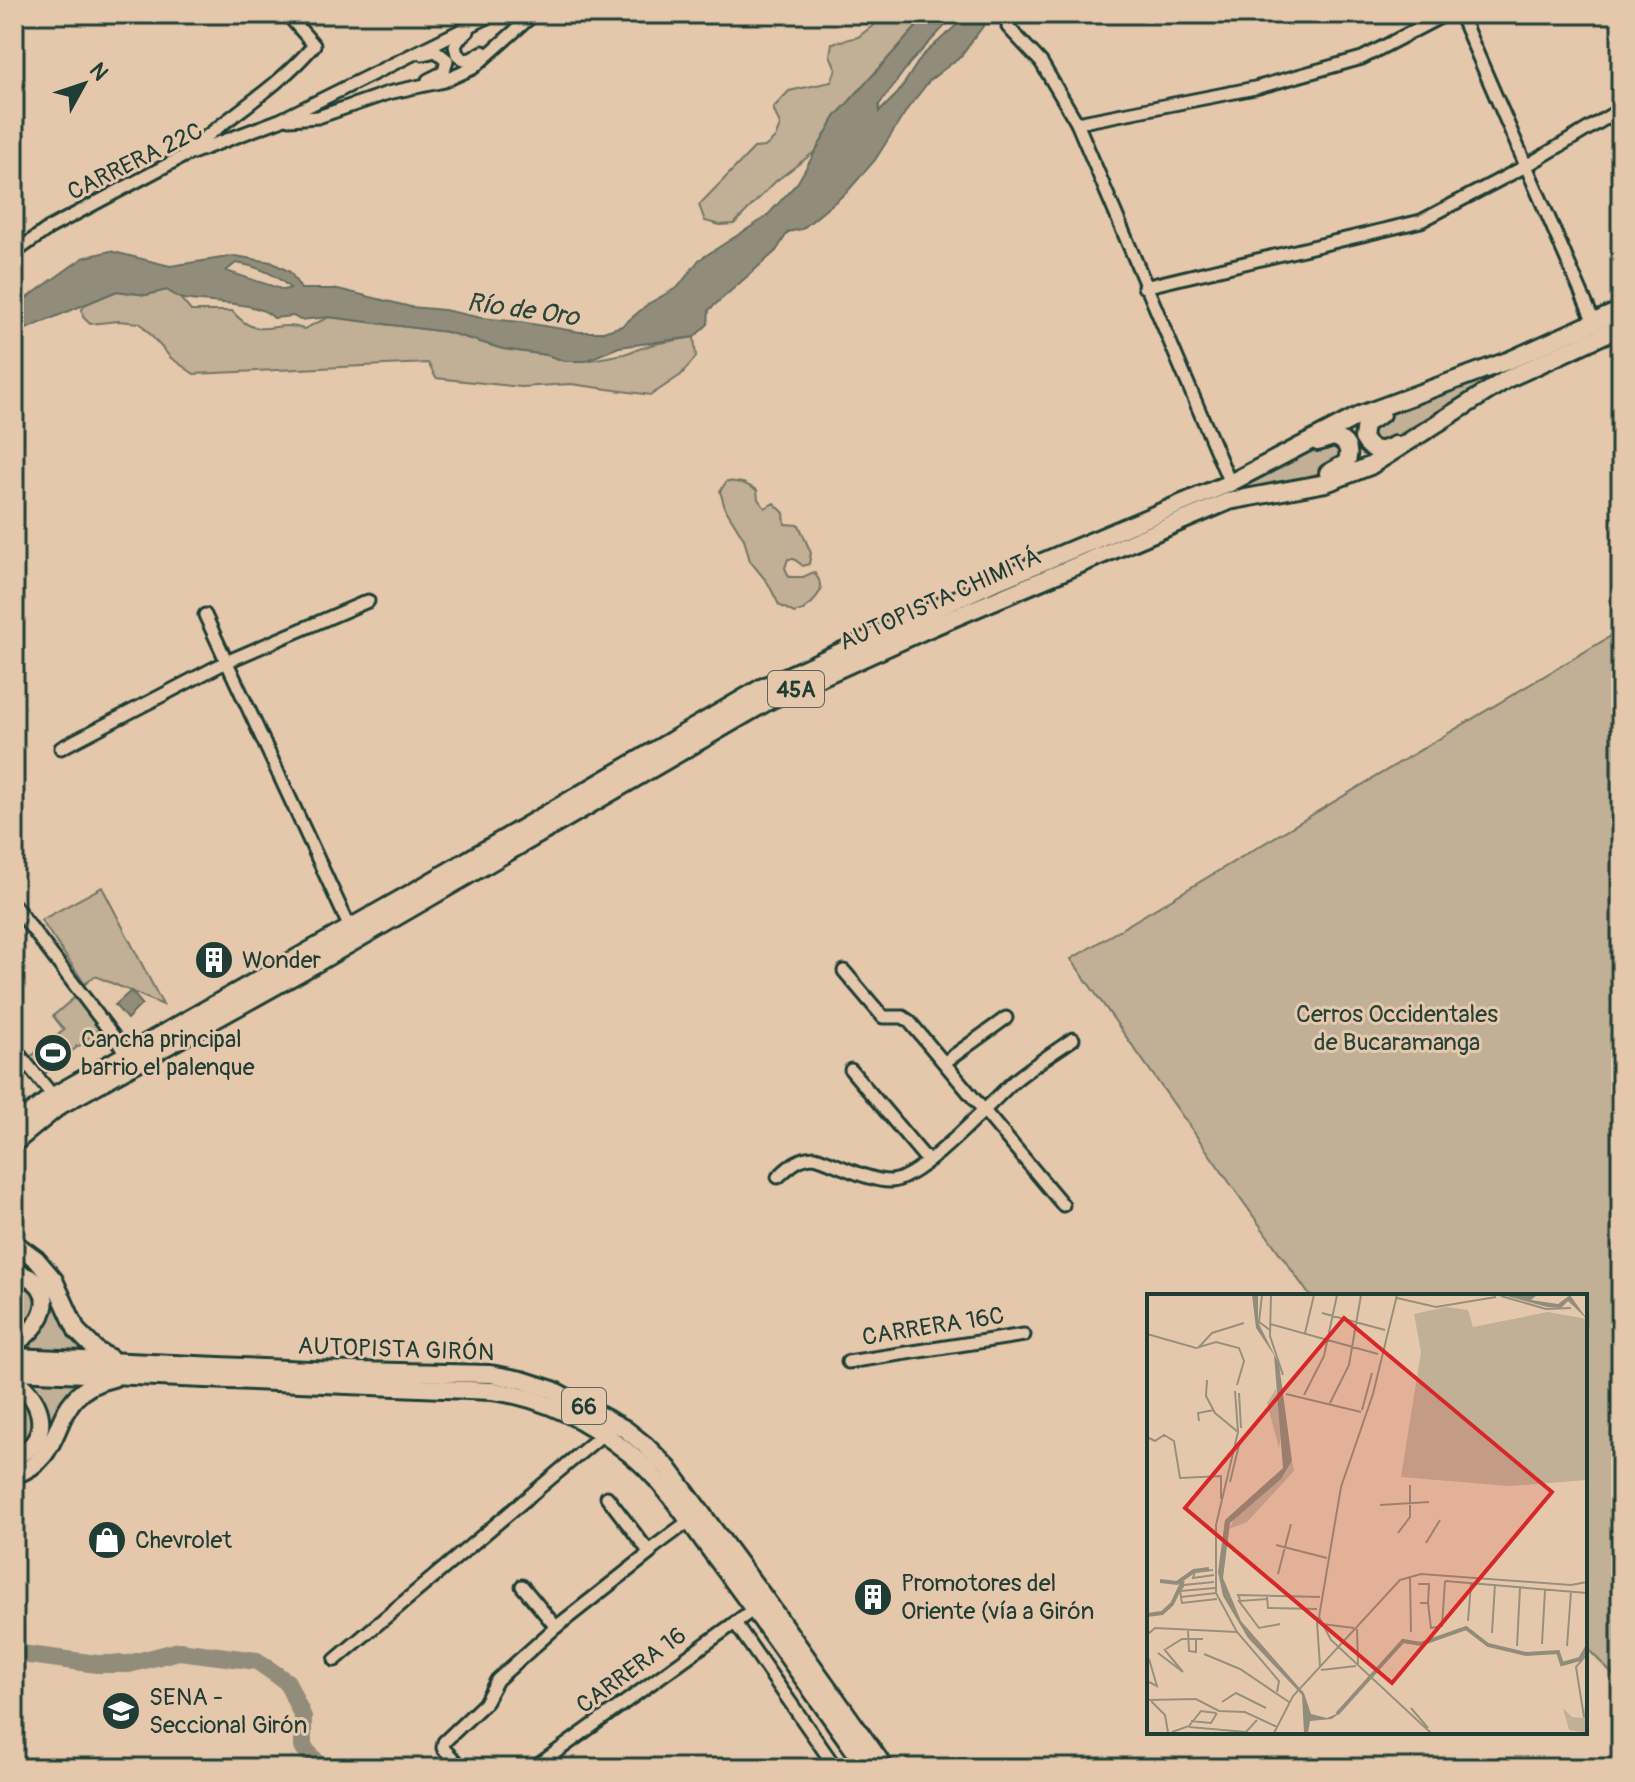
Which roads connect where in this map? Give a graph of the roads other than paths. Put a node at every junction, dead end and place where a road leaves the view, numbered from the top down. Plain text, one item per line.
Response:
1 (287, 14) edge
2 (534, 14) edge
3 (1446, 14) edge
4 (1460, 14) edge
5 (489, 16) edge
6 (1008, 27) dead end
7 (502, 41) junction
8 (405, 59) junction
9 (413, 87) junction
10 (1621, 109) edge
11 (280, 120) junction
12 (1077, 123) junction
13 (184, 156) junction
14 (1526, 166) junction
15 (14, 253) edge
16 (1144, 287) junction
17 (1621, 310) edge
18 (1594, 322) junction
19 (1621, 327) edge
20 (1421, 393) junction
21 (1454, 413) junction
22 (1272, 463) junction
23 (1230, 483) junction
24 (1286, 491) junction
25 (368, 601) dead end
26 (205, 615) dead end
27 (226, 662) junction
28 (61, 748) dead end
29 (14, 905) edge
30 (350, 928) junction
31 (844, 971) dead end
32 (1006, 1018) dead end
33 (1073, 1039) dead end
34 (14, 1048) edge
35 (127, 1054) junction
36 (945, 1062) junction
37 (851, 1070) dead end
38 (53, 1096) junction
39 (986, 1111) junction
40 (14, 1126) edge
41 (14, 1143) edge
42 (927, 1160) junction
43 (778, 1177) dead end
44 (1063, 1205) dead end
45 (14, 1243) edge
46 (14, 1272) edge
47 (1024, 1335) dead end
48 (14, 1344) edge
49 (14, 1357) edge
50 (115, 1361) junction
51 (848, 1362) dead end
52 (14, 1371) edge
53 (129, 1375) junction
54 (14, 1380) edge
55 (603, 1434) junction
56 (14, 1457) edge
57 (14, 1475) edge
58 (607, 1497) dead end
59 (689, 1521) junction
60 (650, 1550) junction
61 (522, 1586) dead end
62 (754, 1609) junction
63 (735, 1623) junction
64 (556, 1627) junction
65 (335, 1660) dead end
66 (831, 1766) edge
67 (462, 1768) edge
68 (534, 1768) edge
69 (867, 1768) edge
70 (885, 1768) edge

1 - 13 street
2 - 7 street, CARRERA 22C
3 - 12 street
4 - 14 street
5 - 7 street
5 - 8 street, CARRERA 22C
6 - 12 street
7 - 9 street, CARRERA 22C
8 - 9 street
8 - 11 street, CARRERA 22C
9 - 11 street, CARRERA 22C
10 - 14 street
11 - 13 street, CARRERA 22C
12 - 16 street
13 - 15 street, CARRERA 22C
14 - 16 street
14 - 18 street
16 - 23 street
17 - 18 highway, AUTOPISTA CHIMITÁ / 45A
18 - 20 highway, AUTOPISTA CHIMITÁ / 45A
19 - 21 highway, AUTOPISTA CHIMITÁ / 45A
20 - 21 highway
20 - 22 highway, AUTOPISTA CHIMITÁ / 45A
21 - 24 highway, AUTOPISTA CHIMITÁ / 45A
22 - 23 highway, AUTOPISTA CHIMITÁ / 45A
22 - 24 highway
23 - 30 highway, AUTOPISTA CHIMITÁ / 45A
24 - 41 highway, AUTOPISTA CHIMITÁ / 45A
25 - 27 street
26 - 27 street
27 - 28 street
27 - 30 street
29 - 35 street
30 - 35 highway, AUTOPISTA CHIMITÁ / 45A
31 - 36 street
32 - 36 street
33 - 39 street
34 - 38 street
35 - 38 highway, AUTOPISTA CHIMITÁ / 45A
36 - 39 street
37 - 42 street
38 - 40 highway, AUTOPISTA CHIMITÁ / 45A
39 - 42 street
39 - 44 street
42 - 43 street
45 - 50 highway
46 - 48 highway
47 - 51 street, CARRERA 16C
49 - 50 highway, AUTOPISTA GIRÓN / 66
50 - 70 highway, AUTOPISTA GIRÓN / 66
52 - 53 highway, AUTOPISTA GIRÓN / 66
53 - 55 highway, AUTOPISTA GIRÓN / 66
53 - 57 highway
54 - 56 highway
55 - 59 highway, AUTOPISTA GIRÓN / 66
55 - 65 street
58 - 60 street
59 - 60 street
59 - 62 highway, AUTOPISTA GIRÓN / 66
60 - 64 street
61 - 64 street
62 - 63 street, CARRERA 16
62 - 69 highway, AUTOPISTA GIRÓN / 66
63 - 66 street
63 - 68 street, CARRERA 16
64 - 67 street

